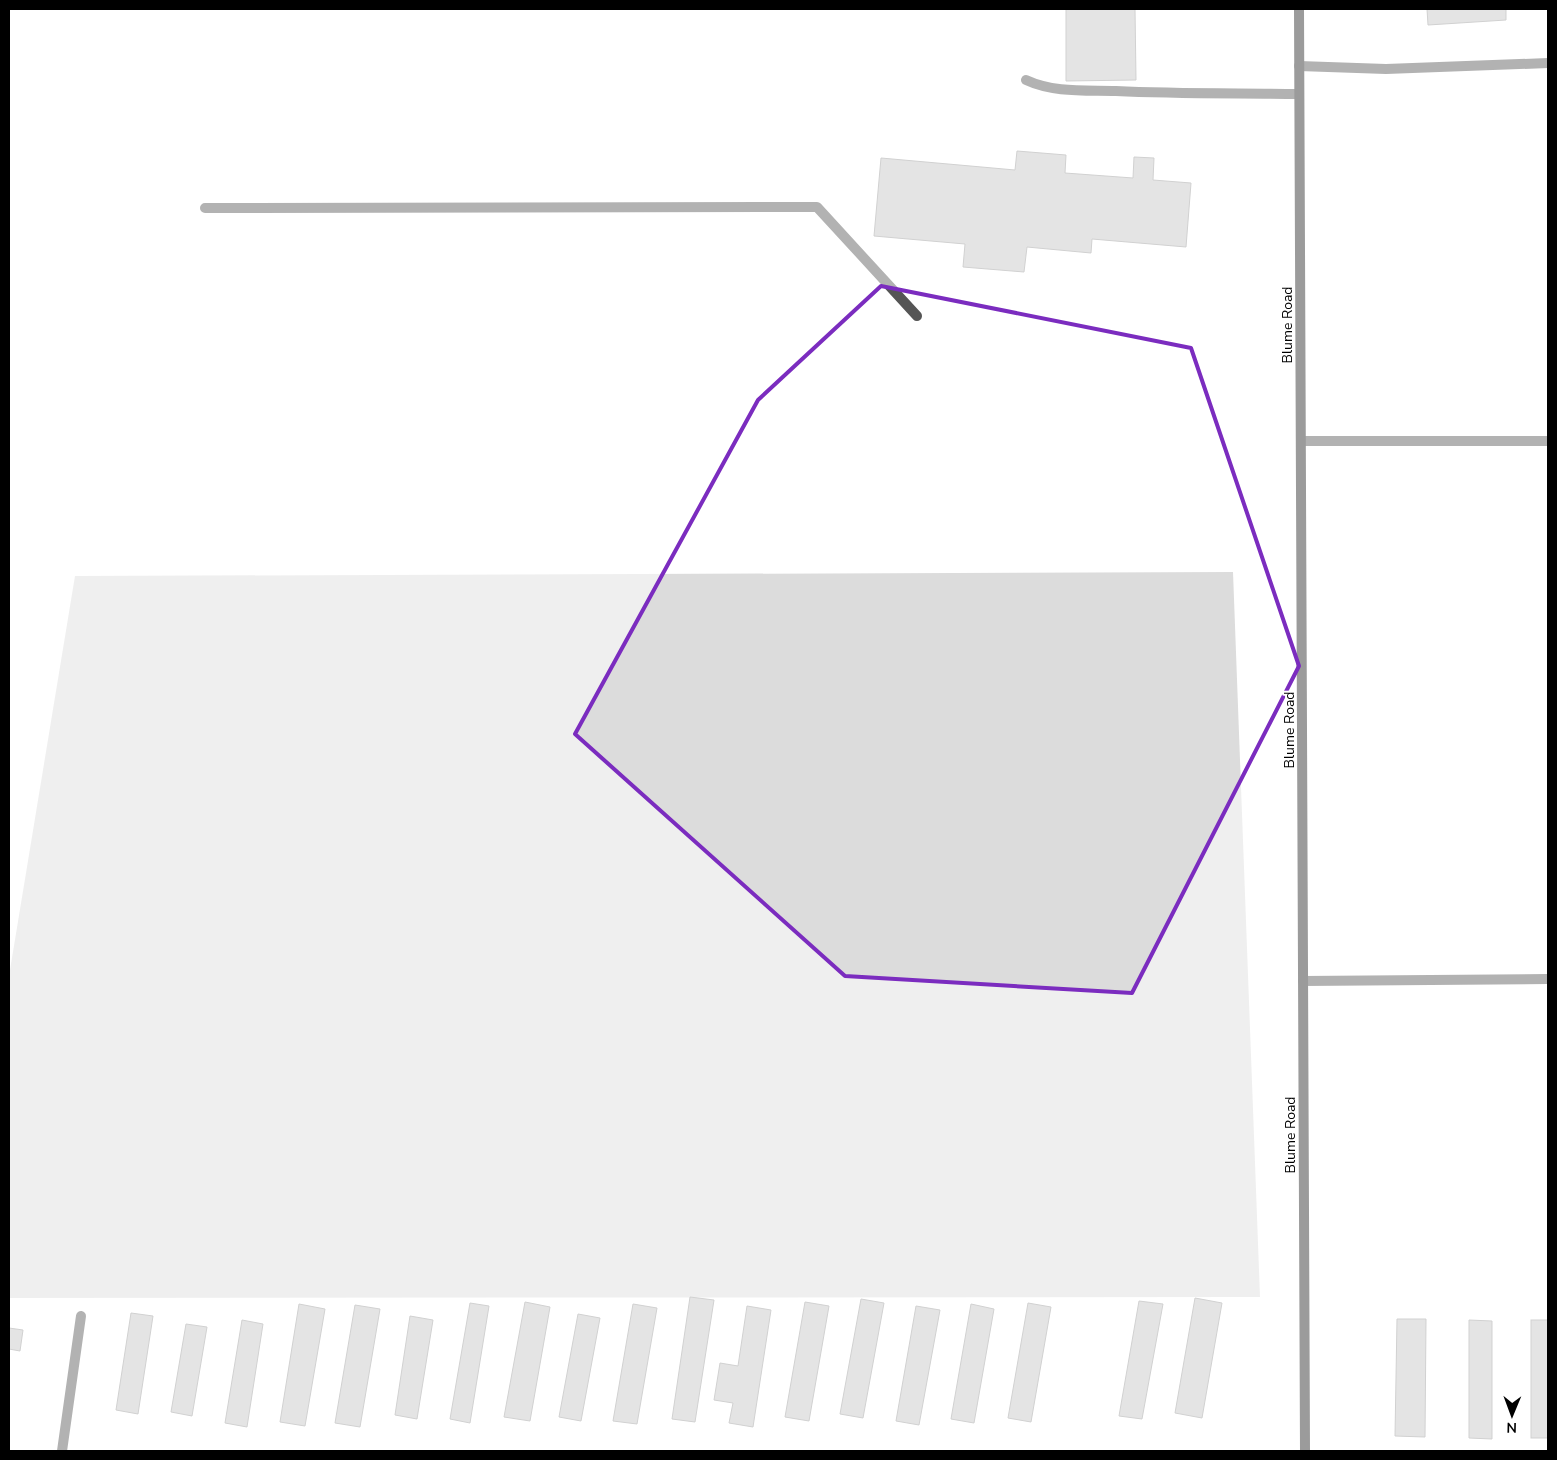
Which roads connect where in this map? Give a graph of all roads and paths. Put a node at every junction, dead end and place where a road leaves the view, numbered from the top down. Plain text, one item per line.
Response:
1 (1299, 9) edge
2 (1548, 63) edge
3 (1299, 66) junction
4 (1026, 80) dead end
5 (1299, 94) junction
6 (204, 208) dead end
7 (917, 316) dead end
8 (1301, 441) junction
9 (1548, 441) edge
10 (1548, 979) edge
11 (1304, 981) junction
12 (81, 1316) dead end
13 (62, 1451) edge
14 (1305, 1451) edge

1 - 3 street, Blume Road
2 - 3 street
3 - 5 street, Blume Road
4 - 5 street
5 - 8 street, Blume Road
6 - 7 street
8 - 9 street
8 - 11 street, Blume Road
10 - 11 street
11 - 14 street, Blume Road
12 - 13 street

